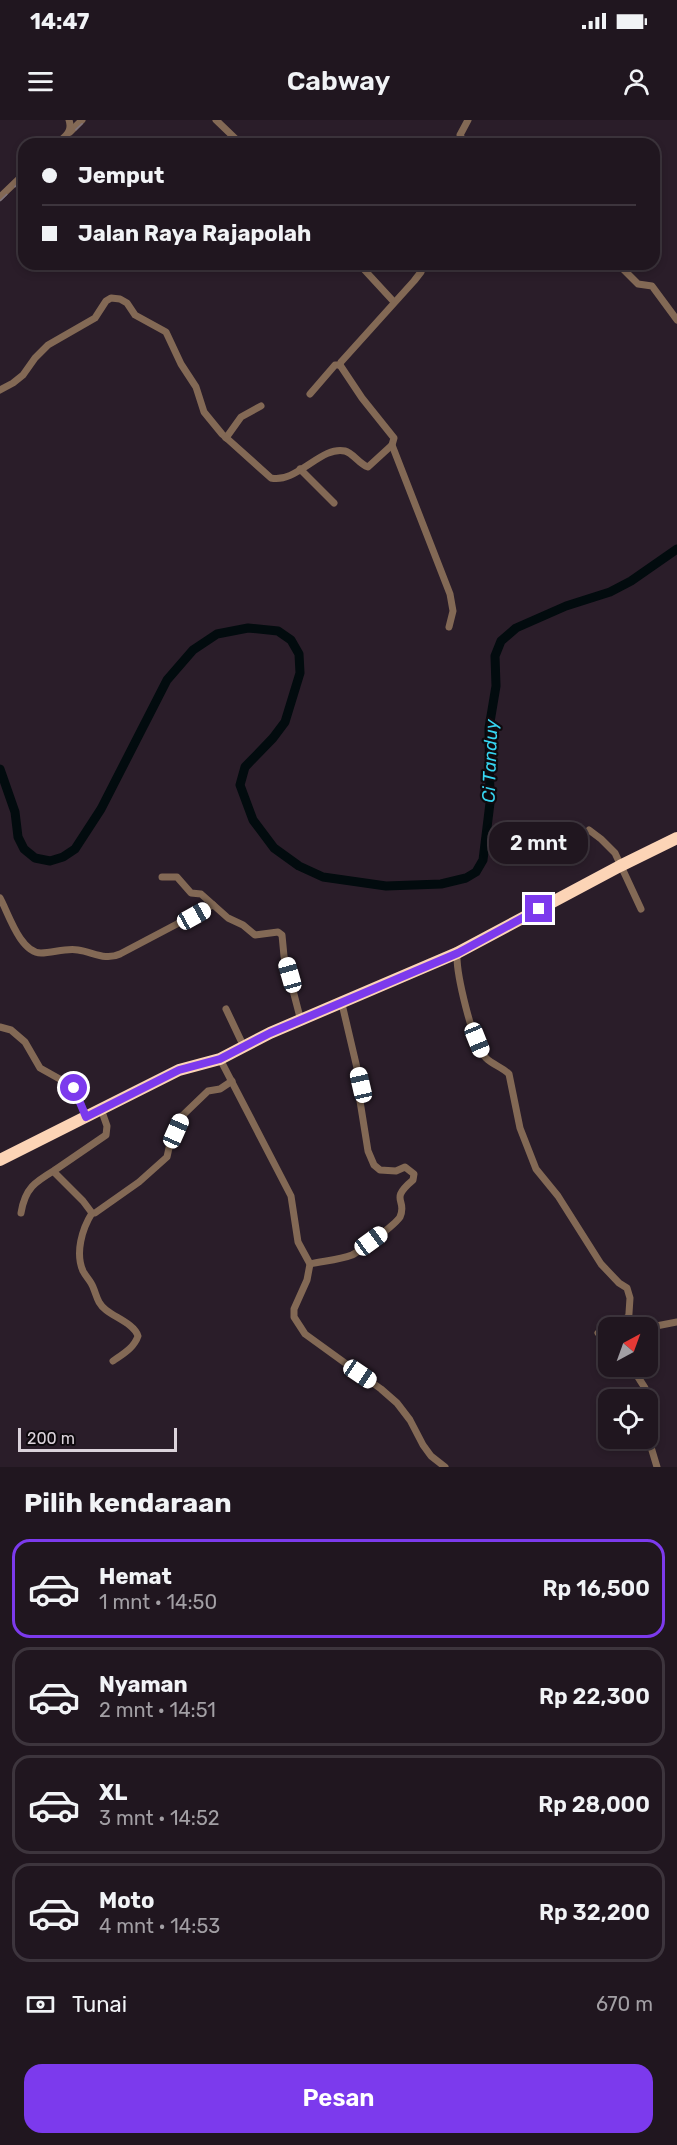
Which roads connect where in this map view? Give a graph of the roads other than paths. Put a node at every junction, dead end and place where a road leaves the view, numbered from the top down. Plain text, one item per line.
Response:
1 (69, 120) edge
2 (82, 120) edge
3 (216, 120) edge
4 (468, 120) edge
5 (70, 132) junction
6 (64, 138) edge
7 (235, 138) edge
8 (462, 138) edge
9 (18, 180) edge
10 (0, 197) edge
11 (365, 270) edge
12 (422, 270) edge
13 (624, 270) edge
14 (394, 302) junction
15 (677, 320) edge
16 (340, 365) junction
17 (0, 390) edge
18 (310, 394) dead end
19 (261, 406) dead end
20 (226, 438) junction
21 (392, 445) junction
22 (300, 469) junction
23 (334, 502) dead end
24 (449, 627) dead end
25 (589, 830) dead end
26 (676, 839) edge
27 (620, 866) junction
28 (162, 877) dead end
29 (0, 898) edge
30 (213, 905) junction
31 (641, 909) dead end
32 (458, 953) junction
33 (342, 1004) junction
34 (226, 1009) dead end
35 (301, 1021) junction
36 (0, 1028) edge
37 (244, 1047) junction
38 (220, 1059) junction
39 (232, 1081) junction
40 (101, 1109) junction
41 (86, 1117) junction
42 (0, 1160) edge
43 (55, 1170) junction
44 (21, 1212) dead end
45 (92, 1213) junction
46 (310, 1264) junction
47 (629, 1317) edge
48 (677, 1322) edge
49 (658, 1326) edge
50 (113, 1361) dead end
51 (652, 1449) edge
52 (445, 1467) edge
53 (657, 1467) edge

1 - 5 street
2 - 5 street
3 - 7 street
4 - 8 street
5 - 6 street
9 - 10 street
11 - 14 street
12 - 14 street
13 - 15 street
14 - 16 street
16 - 18 street
16 - 21 street
17 - 20 street
19 - 20 street
20 - 22 street
21 - 22 street
21 - 24 street
22 - 23 street
25 - 27 street
26 - 27 highway
27 - 31 street
27 - 32 highway
28 - 30 street
29 - 30 street
30 - 35 street
32 - 33 highway
32 - 47 street
33 - 35 highway
33 - 46 street
34 - 37 street
35 - 37 highway
36 - 41 street
37 - 38 highway
38 - 39 street
38 - 40 highway
39 - 45 street
39 - 46 street
40 - 41 highway
40 - 43 street
41 - 42 highway
43 - 44 street
43 - 45 street
45 - 50 street
46 - 52 street
48 - 49 street
51 - 53 street

